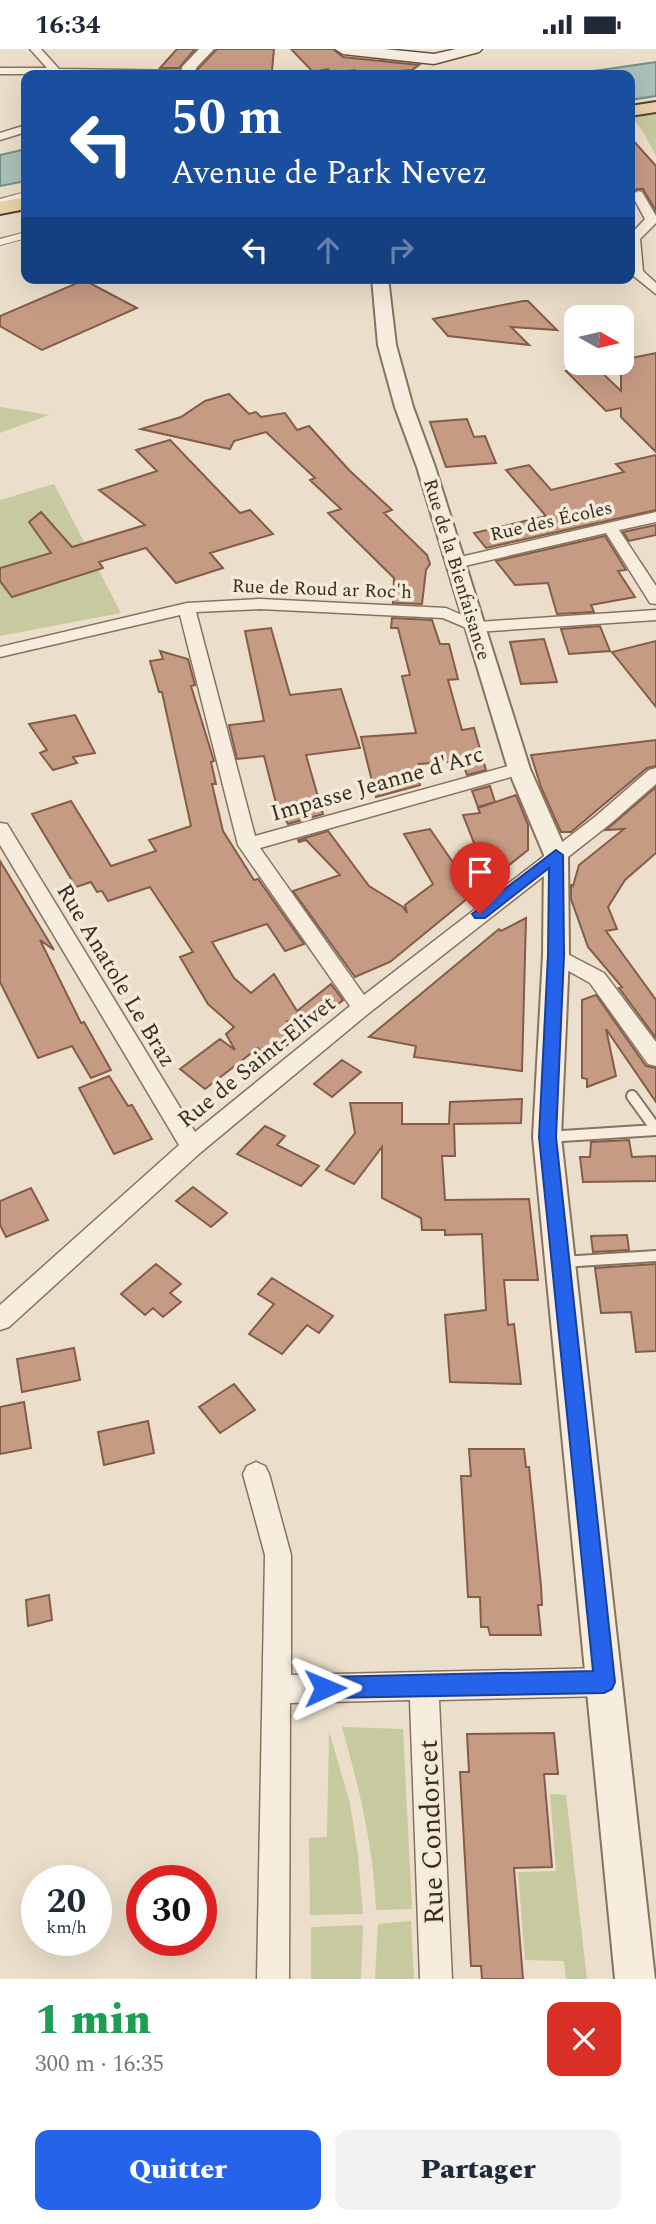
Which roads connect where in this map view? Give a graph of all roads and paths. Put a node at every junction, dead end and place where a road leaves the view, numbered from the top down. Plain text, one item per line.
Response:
1 (35, 49) edge
2 (207, 49) edge
3 (343, 49) edge
4 (474, 49) edge
5 (54, 70) edge
6 (189, 70) edge
7 (0, 71) edge
8 (21, 71) edge
9 (656, 107) edge
10 (635, 110) edge
11 (21, 130) edge
12 (0, 137) edge
13 (656, 194) edge
14 (635, 195) edge
15 (635, 196) edge
16 (21, 198) edge
17 (21, 200) edge
18 (0, 201) edge
19 (0, 208) edge
20 (0, 236) edge
21 (21, 238) edge
22 (635, 238) edge
23 (635, 238) edge
24 (0, 242) edge
25 (10, 244) junction
26 (635, 270) edge
27 (635, 274) edge
28 (381, 284) edge
29 (656, 290) edge
30 (656, 517) edge
31 (610, 528) junction
32 (456, 563) junction
33 (656, 599) edge
34 (187, 608) junction
35 (656, 615) edge
36 (477, 627) junction
37 (0, 652) edge
38 (519, 769) junction
39 (656, 774) edge
40 (0, 829) edge
41 (248, 845) junction
42 (556, 855) junction
43 (556, 955) junction
44 (362, 1008) junction
45 (656, 1058) edge
46 (632, 1096) dead end
47 (656, 1130) edge
48 (547, 1137) junction
49 (192, 1147) junction
50 (656, 1256) edge
51 (562, 1262) junction
52 (0, 1320) edge
53 (256, 1474) dead end
54 (604, 1682) junction
55 (424, 1686) junction
56 (276, 1689) junction
57 (273, 1979) edge
58 (436, 1979) edge
59 (635, 1979) edge

1 - 5 street
2 - 6 street
3 - 4 main road
7 - 8 street
9 - 10 main road
11 - 12 street
13 - 14 street
15 - 23 street
16 - 18 main road
17 - 19 main road
20 - 25 lane
21 - 25 lane
22 - 26 street
24 - 25 lane
27 - 29 street
28 - 32 street, Rue de la Bienfaisance
30 - 31 street, Rue des Écoles
31 - 32 street, Rue des Écoles
31 - 33 street
32 - 36 street, Rue de la Bienfaisance
34 - 36 street, Rue de Roud ar Roc'h
34 - 37 street, Rue de Roud ar Roc'h
34 - 41 street, Impasse Jeanne d'Arc
35 - 36 street
36 - 38 street, Rue de la Bienfaisance
38 - 41 street, Impasse Jeanne d'Arc
38 - 42 street, Rue de la Bienfaisance
39 - 42 street, Rue de Saint-Elivet
40 - 49 street, Rue Anatole Le Braz
41 - 44 street, Impasse Jeanne d'Arc
42 - 43 street
42 - 44 street, Rue de Saint-Elivet
43 - 45 street
43 - 48 street
44 - 49 street, Rue de Saint-Elivet
46 - 47 lane
47 - 48 lane
48 - 51 street
49 - 52 street, Rue de Saint-Elivet
50 - 51 lane
51 - 54 street
53 - 56 street
54 - 55 street
54 - 59 street
55 - 56 street
55 - 58 street, Rue Condorcet
56 - 57 street

